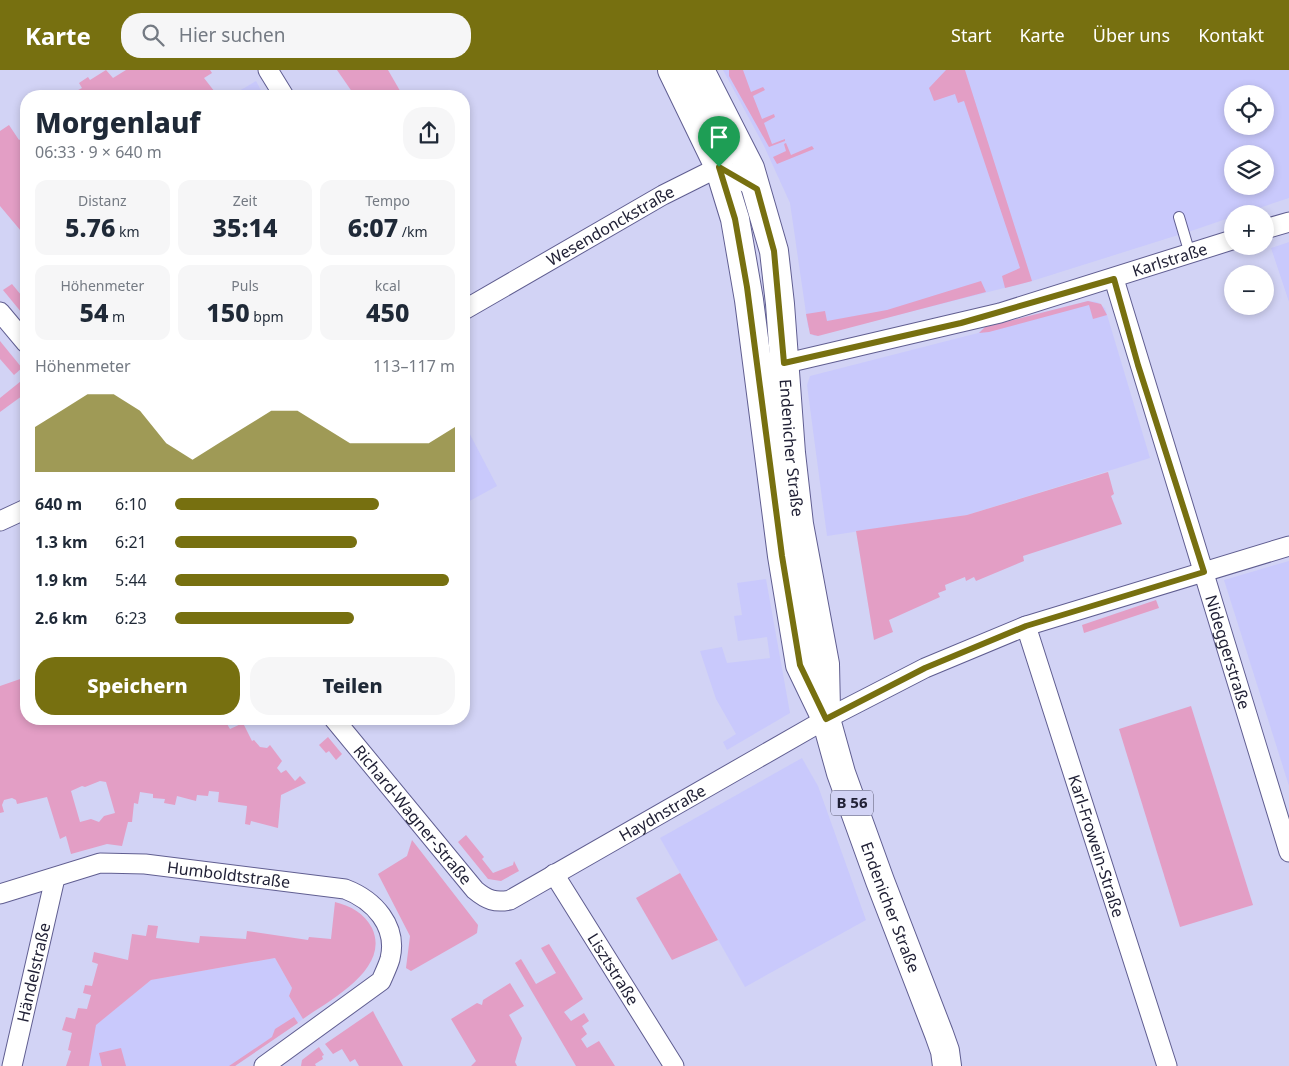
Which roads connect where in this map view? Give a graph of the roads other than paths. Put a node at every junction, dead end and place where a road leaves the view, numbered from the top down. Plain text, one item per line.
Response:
1 (268, 70) edge
2 (672, 70) edge
3 (700, 70) edge
4 (280, 90) edge
5 (719, 167) junction
6 (757, 189) junction
7 (1179, 217) dead end
8 (1289, 222) edge
9 (1274, 227) edge
10 (1224, 243) edge
11 (1190, 254) junction
12 (1114, 279) junction
13 (470, 307) edge
14 (0, 312) edge
15 (20, 337) edge
16 (784, 363) junction
17 (758, 369) junction
18 (20, 512) edge
19 (0, 521) edge
20 (1289, 546) edge
21 (1204, 572) junction
22 (1026, 626) junction
23 (826, 719) junction
24 (339, 725) edge
25 (1289, 852) edge
26 (554, 874) junction
27 (56, 878) junction
28 (0, 894) edge
29 (496, 903) joint
30 (950, 1061) edge
31 (274, 1063) edge
32 (12, 1066) edge
33 (674, 1066) edge
34 (1167, 1066) edge

1 - 4 street
2 - 5 main road, Endenicher Straße / B 56
3 - 6 main road, Endenicher Straße / B 56
5 - 6 street
5 - 13 street, Wesendonckstraße
5 - 17 main road, Endenicher Straße / B 56
6 - 16 main road, Endenicher Straße / B 56
7 - 11 lane
8 - 9 street
10 - 11 street, Karlstraße
11 - 12 street, Karlstraße
12 - 16 street, Karlstraße
12 - 21 street, Nideggerstraße
14 - 15 street
16 - 17 street, Karlstraße
16 - 23 main road, Endenicher Straße / B 56
17 - 23 main road, Endenicher Straße / B 56
18 - 19 street
20 - 21 street, Haydnstraße
21 - 22 street, Haydnstraße
21 - 25 street, Nideggerstraße
22 - 23 street, Haydnstraße
22 - 34 street, Karl-Frowein-Straße
23 - 26 street, Haydnstraße
23 - 30 main road, Endenicher Straße / B 56
24 - 29 street, Richard-Wagner-Straße
26 - 29 street, Haydnstraße
26 - 33 street, Lisztstraße
27 - 28 street, Humboldtstraße
27 - 31 street, Humboldtstraße
27 - 32 street, Händelstraße

